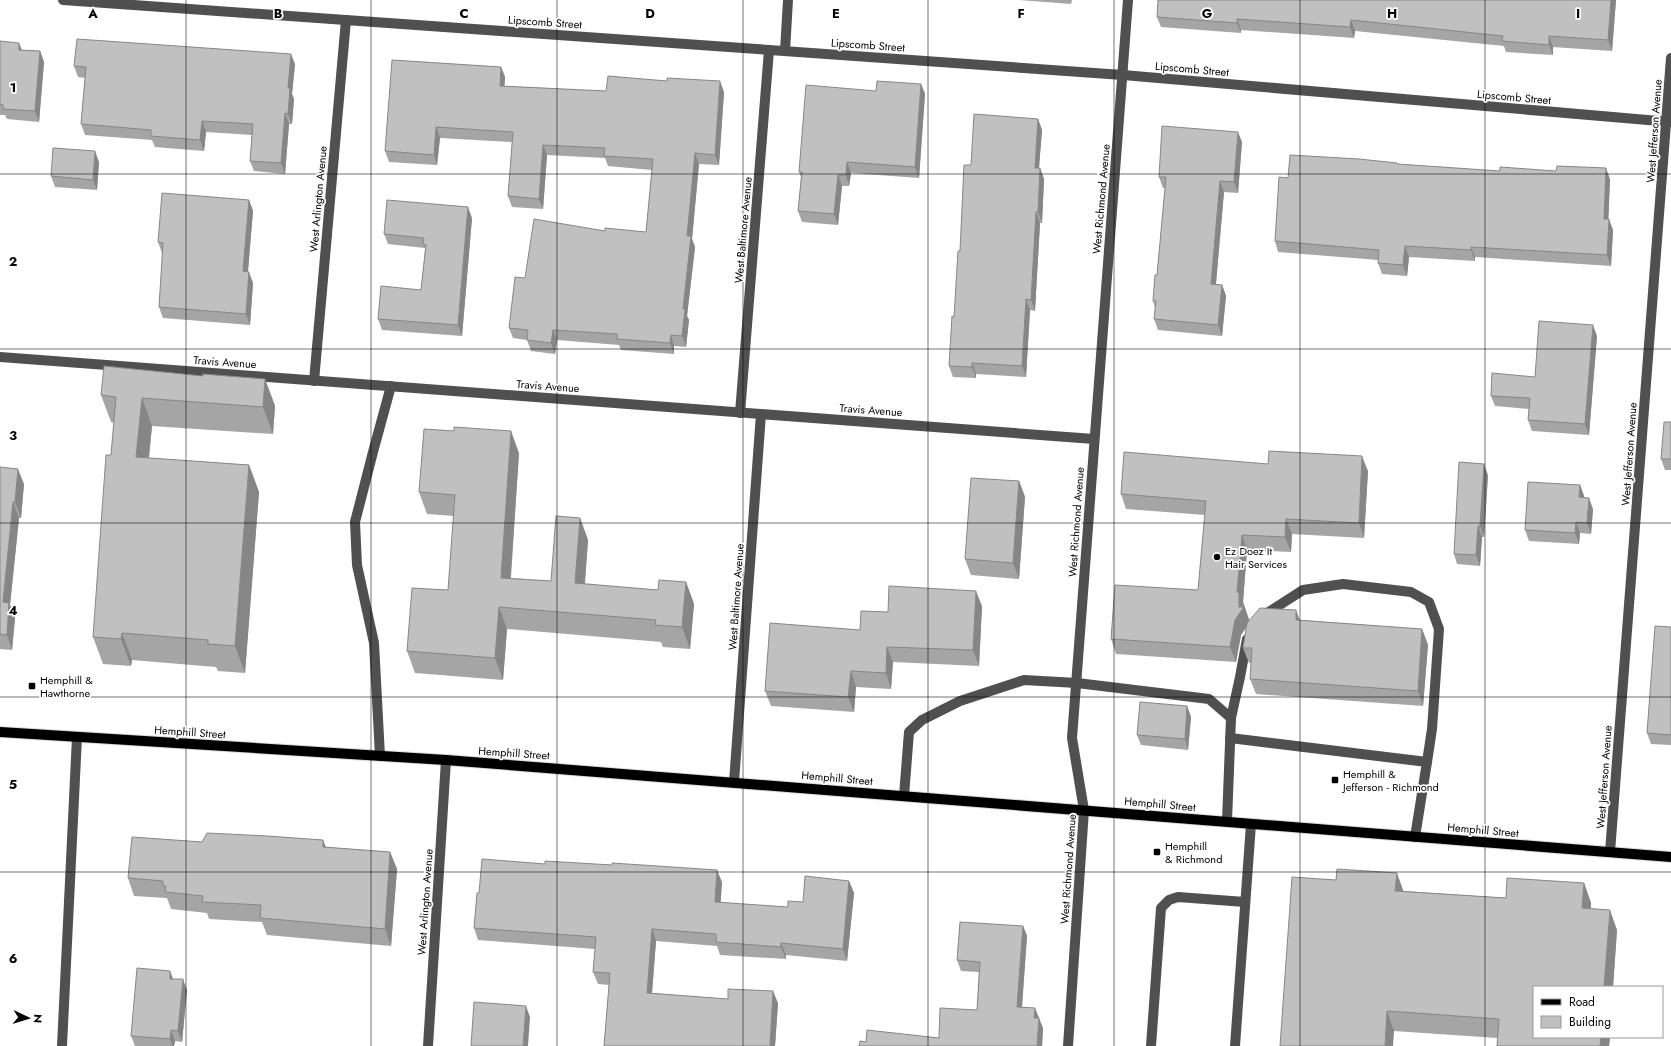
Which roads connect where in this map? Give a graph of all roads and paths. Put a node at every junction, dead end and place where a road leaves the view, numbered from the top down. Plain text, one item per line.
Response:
1 (63, 0) edge
2 (788, 0) edge
3 (1128, 0) edge
4 (346, 20) junction
5 (769, 50) junction
6 (785, 51) junction
7 (1671, 58) edge
8 (1123, 75) junction
9 (1669, 122) edge
10 (0, 357) edge
11 (314, 381) junction
12 (391, 386) junction
13 (740, 412) junction
14 (762, 414) junction
15 (1094, 439) junction
16 (1077, 683) junction
17 (1231, 718) junction
18 (0, 732) edge
19 (77, 737) junction
20 (1230, 738) junction
21 (380, 756) junction
22 (446, 760) junction
23 (1427, 762) junction
24 (734, 782) junction
25 (904, 796) junction
26 (1084, 810) junction
27 (1227, 822) junction
28 (1251, 824) junction
29 (1415, 837) junction
30 (1610, 852) junction
31 (1671, 857) edge
32 (1245, 902) junction
33 (62, 1046) edge
34 (428, 1046) edge
35 (1068, 1046) edge
36 (1151, 1046) edge
37 (1234, 1046) edge

1 - 4 street, Lipscomb Street
2 - 6 street
3 - 8 street, West Richmond Avenue
4 - 5 street, Lipscomb Street
4 - 11 street, West Arlington Avenue
5 - 6 street, Lipscomb Street
5 - 13 street, West Baltimore Avenue
6 - 8 street, Lipscomb Street
7 - 9 street, West Jefferson Avenue
8 - 9 street, Lipscomb Street
8 - 15 street, West Richmond Avenue
9 - 30 street, West Jefferson Avenue
10 - 11 street, Travis Avenue
11 - 12 street, Travis Avenue
12 - 13 street, Travis Avenue
12 - 21 street
13 - 14 street, Travis Avenue
14 - 15 street, Travis Avenue
14 - 24 street, West Baltimore Avenue
15 - 16 street, West Richmond Avenue
16 - 17 street
16 - 25 street
16 - 26 street, West Richmond Avenue
17 - 20 street
17 - 23 street
18 - 19 main road, Hemphill Street
19 - 21 main road, Hemphill Street
19 - 33 street
20 - 23 street
20 - 27 street
21 - 22 main road, Hemphill Street
22 - 24 main road, Hemphill Street
22 - 34 street, West Arlington Avenue
23 - 29 street
24 - 25 main road, Hemphill Street
25 - 26 main road, Hemphill Street
26 - 27 main road, Hemphill Street
26 - 35 street, West Richmond Avenue
27 - 28 main road, Hemphill Street
28 - 29 main road, Hemphill Street
28 - 32 street
29 - 30 main road, Hemphill Street
30 - 31 main road, Hemphill Street
32 - 36 street
32 - 37 street

